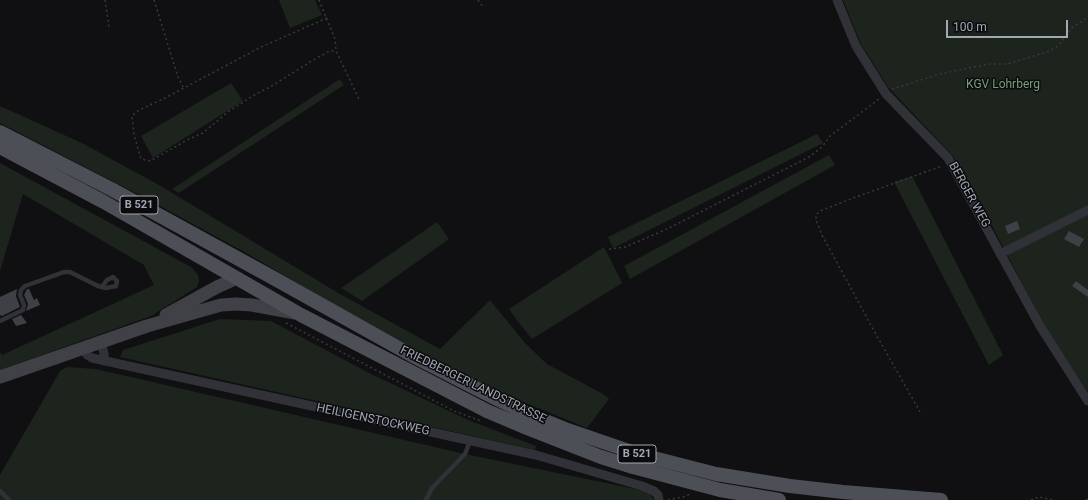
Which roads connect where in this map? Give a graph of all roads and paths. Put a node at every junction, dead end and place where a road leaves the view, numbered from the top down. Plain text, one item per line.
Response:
1 (105, 0) edge
2 (154, 0) edge
3 (319, 0) edge
4 (478, 0) edge
5 (837, 0) edge
6 (484, 8) dead end
7 (1088, 17) edge
8 (327, 18) junction
9 (109, 27) dead end
10 (336, 51) junction
11 (184, 88) junction
12 (886, 94) junction
13 (359, 99) dead end
14 (0, 132) edge
15 (0, 147) edge
16 (951, 163) junction
17 (1088, 210) edge
18 (609, 249) dead end
19 (1000, 254) junction
20 (238, 278) junction
21 (277, 280) junction
22 (102, 287) dead end
23 (301, 315) junction
24 (0, 321) edge
25 (284, 322) dead end
26 (147, 326) junction
27 (101, 343) junction
28 (84, 349) junction
29 (104, 361) junction
30 (0, 377) edge
31 (1088, 401) edge
32 (920, 412) dead end
33 (482, 422) dead end
34 (470, 441) junction
35 (1, 493) edge
36 (690, 493) dead end
37 (9, 500) edge
38 (426, 500) edge
39 (660, 500) edge
40 (666, 500) edge
41 (779, 500) edge
42 (941, 500) edge
43 (1031, 500) edge
44 (1053, 500) edge

1 - 9 path
2 - 11 path
3 - 8 path
4 - 6 path
5 - 12 street, BERGER WEG
7 - 12 path
8 - 10 path
8 - 11 path
10 - 11 path
10 - 13 path
12 - 16 street, BERGER WEG
12 - 18 path
14 - 21 main road, B 521
15 - 20 main road, B 521
16 - 19 street, BERGER WEG
16 - 32 path
17 - 19 street
19 - 31 street, BERGER WEG
20 - 21 main road
20 - 23 main road, FRIEDBERGER LANDSTRASSE / B 521
20 - 26 street, FRIEDBERGER LANDSTRASSE
21 - 42 main road, FRIEDBERGER LANDSTRASSE / B 521
22 - 24 lane
23 - 26 street, FRIEDBERGER LANDSTRASSE
23 - 41 main road, FRIEDBERGER LANDSTRASSE / B 521
25 - 33 path
26 - 27 street, FRIEDBERGER LANDSTRASSE
27 - 28 street, FRIEDBERGER LANDSTRASSE
27 - 29 street
28 - 29 street, HEILIGENSTOCKWEG
28 - 30 street, FRIEDBERGER LANDSTRASSE
29 - 34 street, HEILIGENSTOCKWEG
34 - 38 lane
34 - 39 street, HEILIGENSTOCKWEG
35 - 37 lane
36 - 40 path
43 - 44 path

